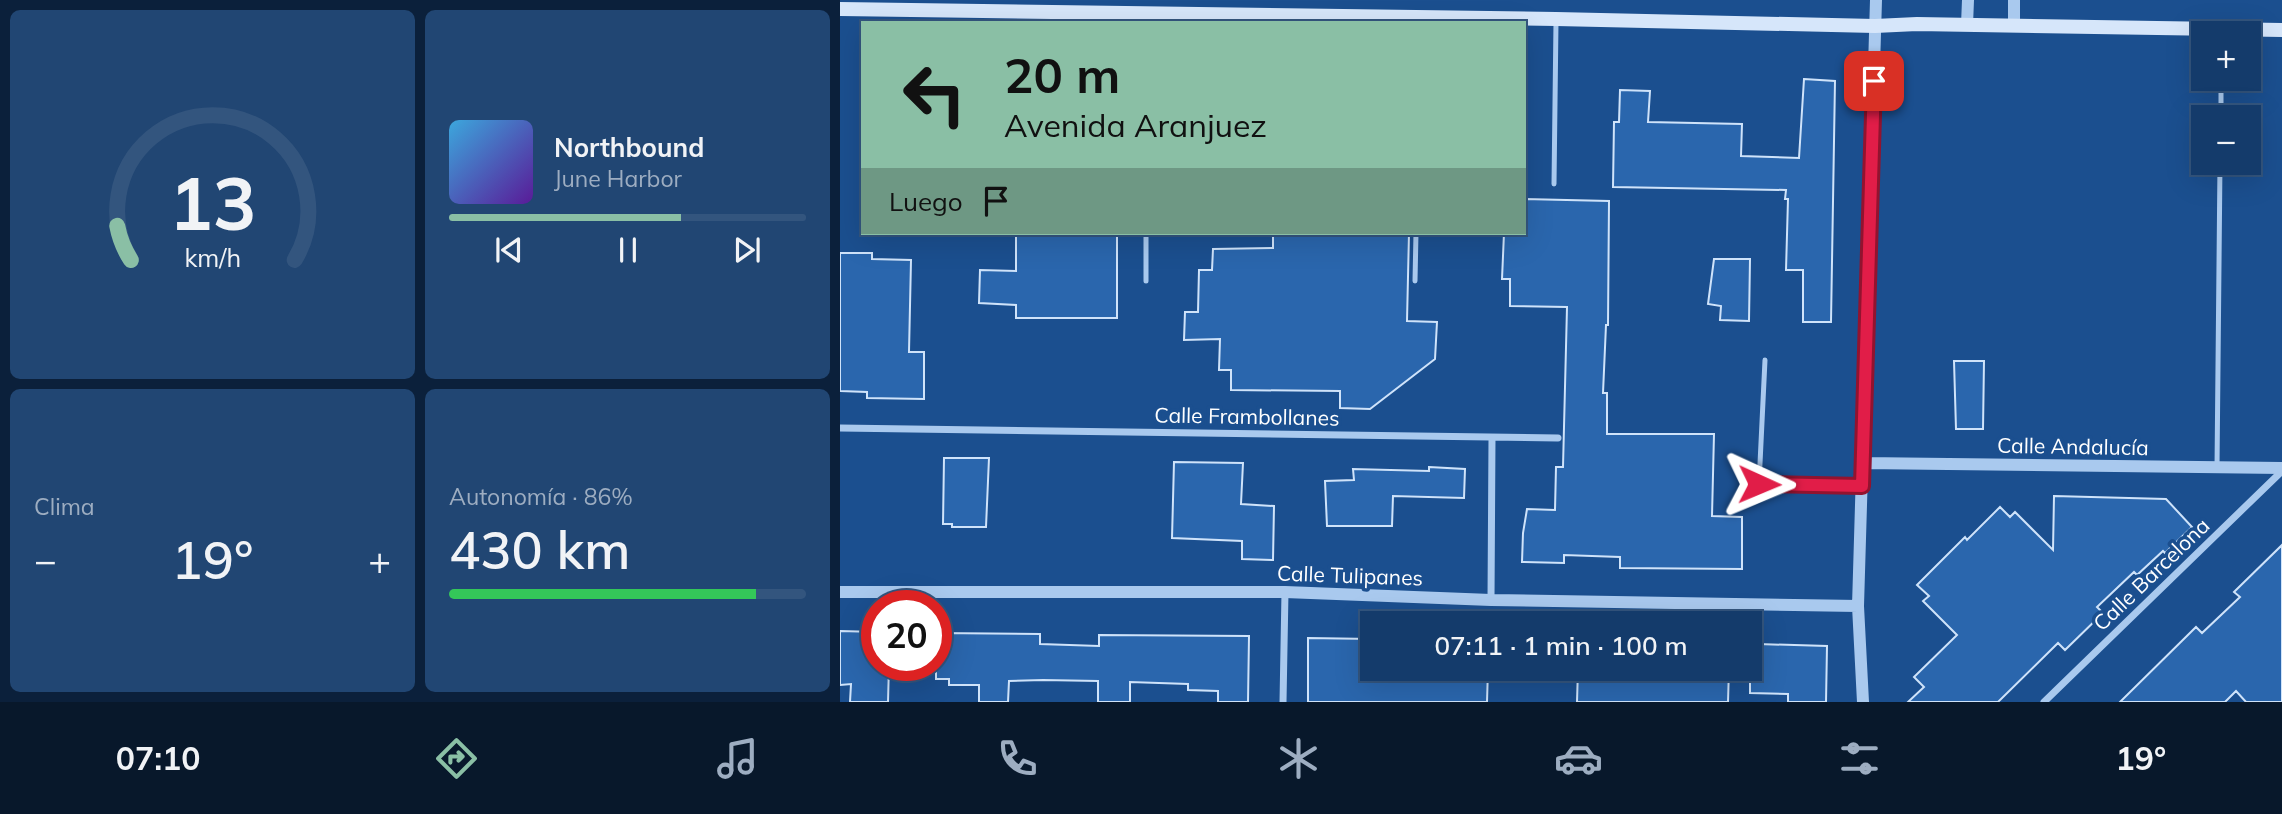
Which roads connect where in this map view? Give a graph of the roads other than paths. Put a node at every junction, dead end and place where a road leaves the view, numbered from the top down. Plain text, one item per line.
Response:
1 (1876, 0) edge
2 (1968, 0) edge
3 (2014, 0) edge
4 (840, 9) edge
5 (1150, 18) edge
6 (1556, 19) junction
7 (1422, 20) edge
8 (1967, 25) junction
9 (1875, 26) junction
10 (2014, 26) junction
11 (2191, 30) edge
12 (2261, 30) edge
13 (2282, 30) edge
14 (2220, 175) edge
15 (1554, 184) dead end
16 (1146, 235) edge
17 (1416, 235) edge
18 (1146, 281) dead end
19 (1415, 281) dead end
20 (1765, 360) dead end
21 (840, 428) edge
22 (1492, 438) junction
23 (1558, 438) dead end
24 (1863, 463) junction
25 (2217, 468) junction
26 (2282, 470) edge
27 (1862, 486) junction
28 (840, 592) edge
29 (1285, 592) junction
30 (1491, 600) junction
31 (1858, 606) junction
32 (1283, 702) edge
33 (1863, 702) edge
34 (2044, 702) edge

1 - 9 street
2 - 8 street
3 - 10 street
4 - 5 main road
5 - 7 main road
6 - 7 main road
6 - 9 main road
6 - 15 lane
8 - 9 main road
8 - 10 main road
9 - 24 street
10 - 11 main road
12 - 13 main road
14 - 25 lane
16 - 18 lane
17 - 19 lane
20 - 27 lane
21 - 22 street, Calle Frambollanes
22 - 23 street, Calle Frambollanes
22 - 30 street
24 - 25 street, Calle Andalucía
24 - 27 street
25 - 26 street, Calle Andalucía
26 - 34 street, Calle Barcelona
27 - 31 street
28 - 29 street, Calle Tulipanes
29 - 30 street, Calle Tulipanes
29 - 32 street
30 - 31 street, Calle Tulipanes
31 - 33 street

